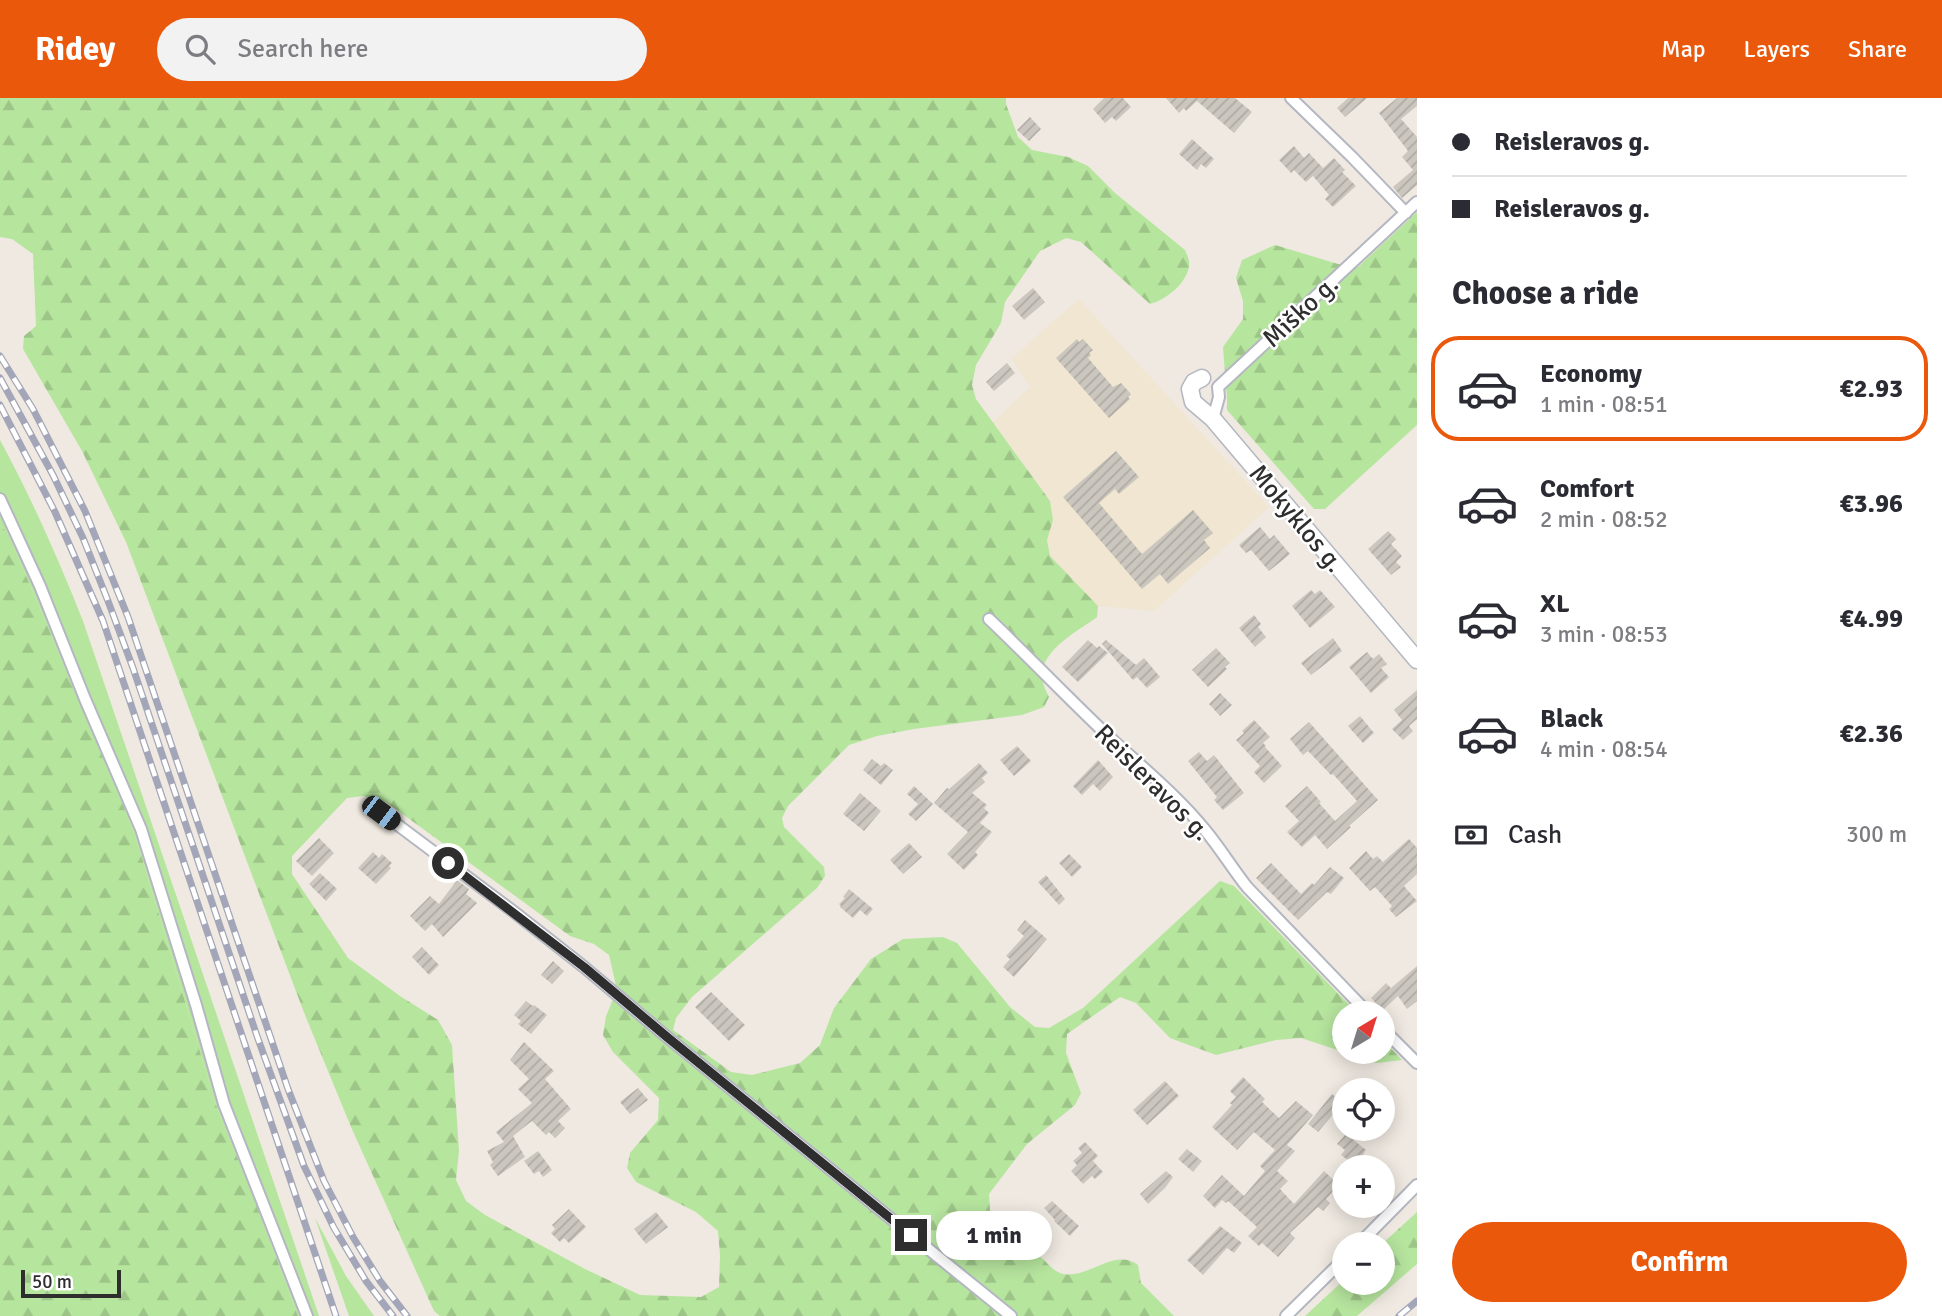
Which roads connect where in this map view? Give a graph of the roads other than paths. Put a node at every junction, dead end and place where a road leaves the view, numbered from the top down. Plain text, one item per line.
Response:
1 (1291, 98) edge
2 (1417, 202) edge
3 (1406, 212) junction
4 (1202, 378) joint
5 (1218, 387) junction
6 (1213, 419) junction
7 (0, 499) edge
8 (989, 619) dead end
9 (1417, 660) edge
10 (370, 806) dead end
11 (1356, 1001) edge
12 (1395, 1041) edge
13 (1417, 1063) edge
14 (1417, 1185) edge
15 (1371, 1232) edge
16 (1332, 1271) edge
17 (307, 1316) edge
18 (1011, 1316) edge
19 (1286, 1316) edge

1 - 3 street
2 - 3 street, Miško g.
3 - 5 street, Miško g.
4 - 5 street
4 - 6 main road, Mokyklos g.
5 - 6 street
6 - 9 main road, Mokyklos g.
7 - 17 street
8 - 11 street, Reisleravos g.
10 - 18 street
12 - 13 street
14 - 15 street
16 - 19 street

